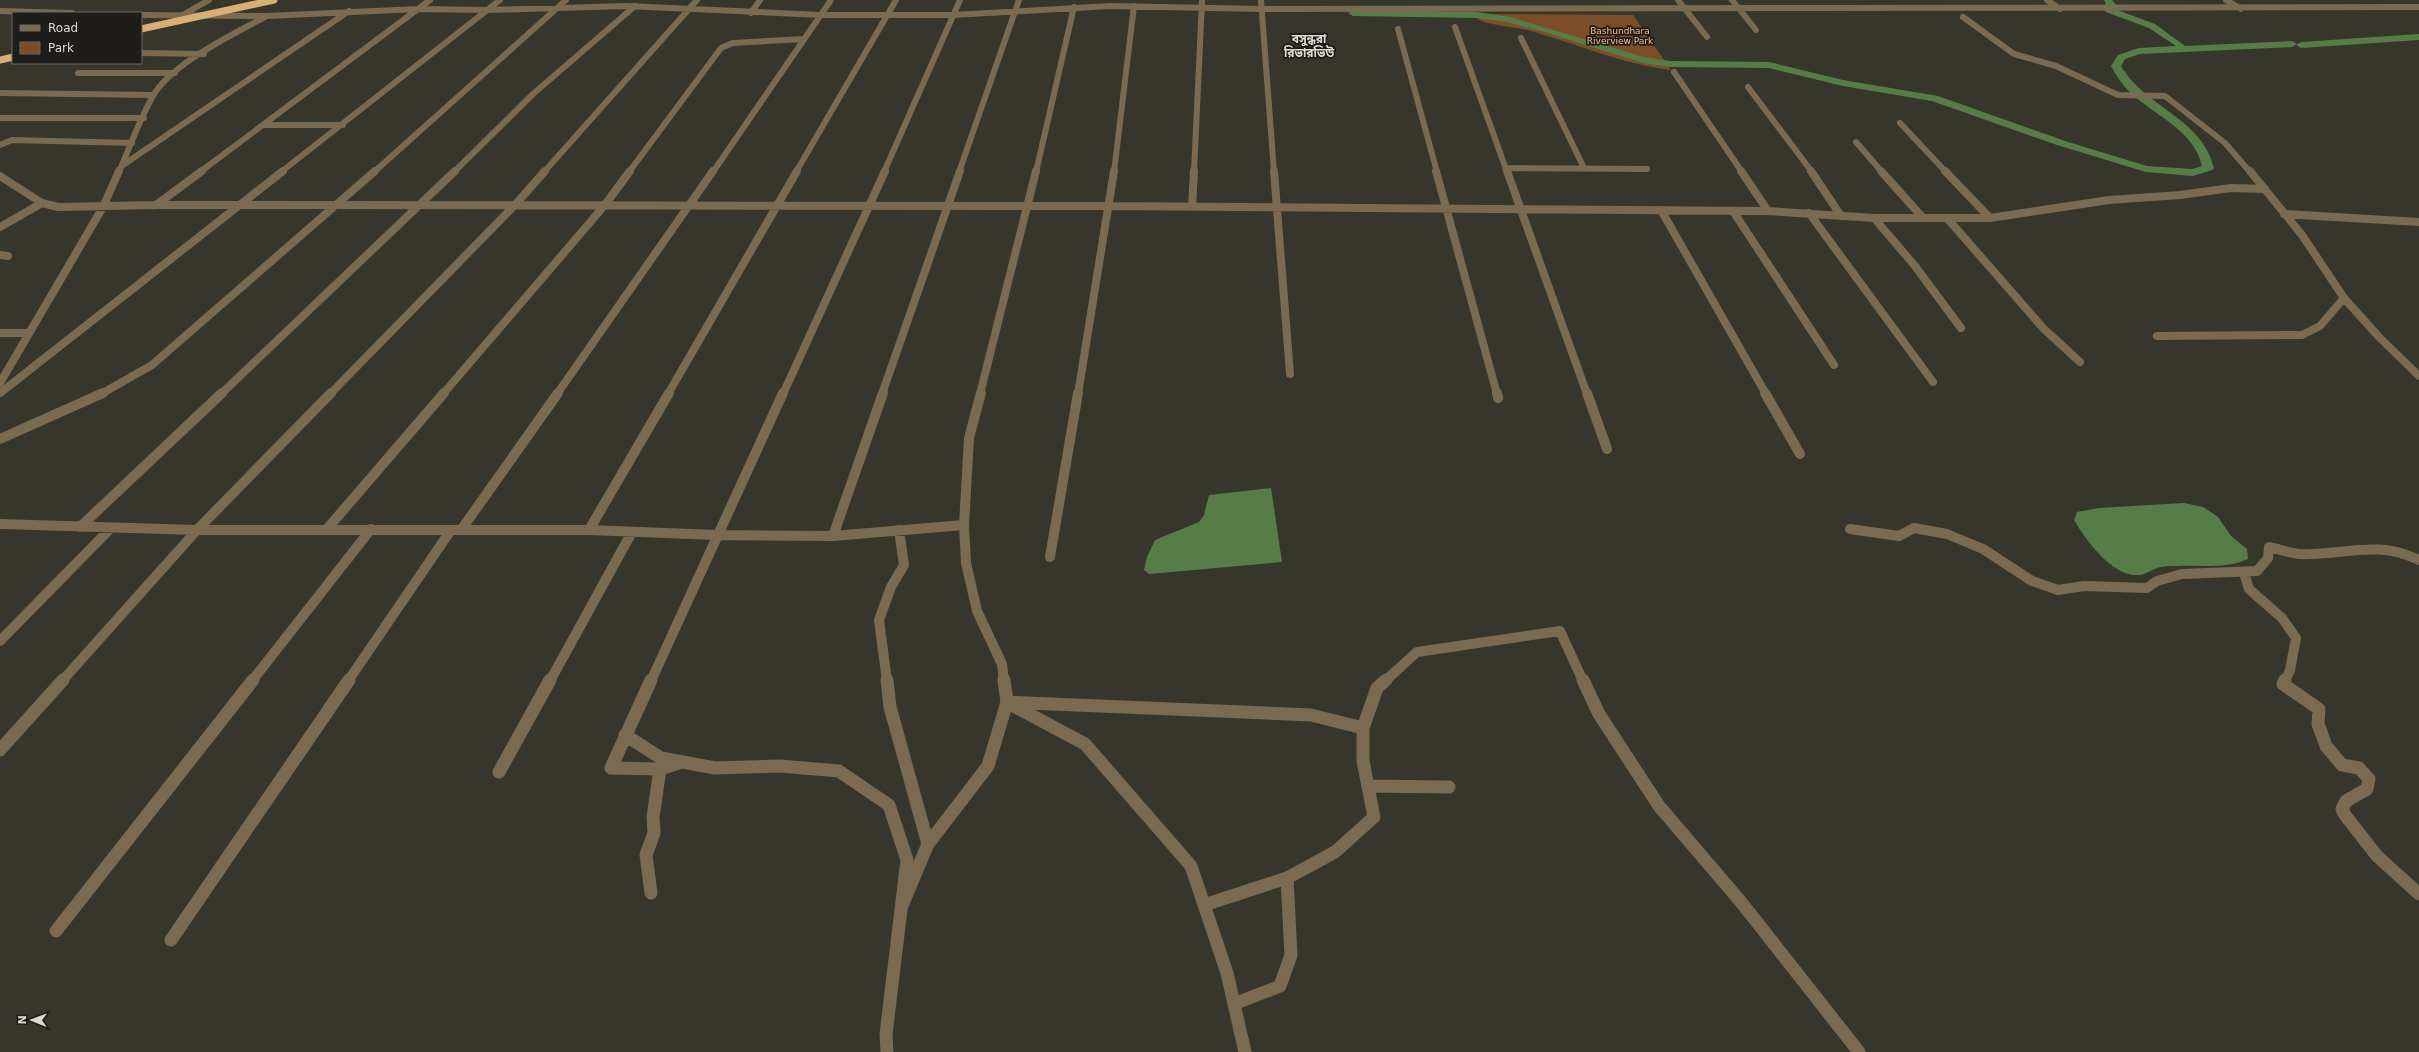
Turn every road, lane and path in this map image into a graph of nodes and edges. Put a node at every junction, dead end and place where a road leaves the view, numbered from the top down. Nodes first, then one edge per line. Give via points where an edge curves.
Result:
1 (209, 0) edge
2 (274, 0) edge
3 (430, 0) edge
4 (500, 0) edge
5 (566, 0) edge
6 (696, 0) edge
7 (760, 0) edge
8 (831, 0) edge
9 (896, 0) edge
10 (960, 0) edge
11 (1019, 0) edge
12 (1261, 0) edge
13 (1384, 0) edge
14 (1442, 0) edge
15 (1504, 0) edge
16 (1568, 0) edge
17 (1623, 0) edge
18 (1678, 0) edge
19 (1732, 0) edge
20 (1784, 0) edge
21 (1837, 0) edge
22 (1891, 0) edge
23 (1940, 0) edge
24 (1996, 0) edge
25 (2047, 0) edge
26 (2115, 0) edge
27 (2226, 0) edge
28 (2324, 0) edge
29 (2376, 0) edge
30 (634, 3) edge
31 (1110, 3) edge
32 (1202, 3) edge
33 (1134, 6) junction
34 (1074, 7) junction
35 (1386, 7) junction
36 (1444, 7) junction
37 (1507, 7) junction
38 (558, 8) junction
39 (690, 8) junction
40 (1573, 8) junction
41 (1628, 8) junction
42 (1684, 8) junction
43 (1739, 8) junction
44 (1792, 8) junction
45 (1846, 8) junction
46 (2339, 8) junction
47 (2391, 8) junction
48 (2419, 8) edge
49 (418, 9) junction
50 (1261, 9) junction
51 (1901, 9) junction
52 (1950, 9) junction
53 (2008, 9) junction
54 (2060, 9) junction
55 (2128, 9) junction
56 (2241, 9) junction
57 (488, 10) junction
58 (1016, 10) junction
59 (0, 11) edge
60 (349, 11) junction
61 (36, 12) edge
62 (751, 12) junction
63 (953, 14) junction
64 (142, 15) edge
65 (821, 15) junction
66 (182, 16) junction
67 (202, 16) junction
68 (267, 16) junction
69 (887, 16) junction
70 (1963, 17) dead end
71 (1455, 27) dead end
72 (142, 29) edge
73 (1398, 29) dead end
74 (1756, 30) dead end
75 (1707, 37) dead end
76 (1521, 38) dead end
77 (804, 39) junction
78 (142, 53) edge
79 (204, 54) junction
80 (12, 57) edge
81 (0, 60) edge
82 (1674, 72) dead end
83 (78, 73) dead end
84 (175, 73) junction
85 (1748, 87) dead end
86 (0, 93) edge
87 (153, 96) junction
88 (0, 118) edge
89 (144, 118) junction
90 (1900, 123) dead end
91 (263, 125) junction
92 (343, 125) junction
93 (1856, 142) dead end
94 (132, 143) junction
95 (0, 145) edge
96 (122, 165) junction
97 (1506, 168) junction
98 (1584, 168) junction
99 (1647, 169) dead end
100 (0, 176) edge
101 (2265, 188) junction
102 (42, 203) junction
103 (156, 205) junction
104 (420, 205) junction
105 (514, 206) junction
106 (604, 206) junction
107 (690, 206) junction
108 (777, 206) junction
109 (869, 206) junction
110 (949, 206) junction
111 (1028, 206) junction
112 (1110, 206) junction
113 (103, 207) junction
114 (239, 207) junction
115 (334, 207) junction
116 (1192, 207) junction
117 (1275, 208) junction
118 (1447, 209) junction
119 (1520, 209) junction
120 (1661, 210) junction
121 (1733, 211) junction
122 (1768, 211) junction
123 (1808, 213) junction
124 (2284, 214) junction
125 (1841, 216) junction
126 (1874, 218) junction
127 (1923, 218) junction
128 (1947, 218) junction
129 (1990, 218) junction
130 (2419, 222) edge
131 (0, 227) edge
132 (2344, 298) junction
133 (1961, 328) dead end
134 (0, 333) edge
135 (29, 333) junction
136 (2157, 336) dead end
137 (2080, 362) dead end
138 (1834, 365) dead end
139 (1290, 374) dead end
140 (2419, 376) edge
141 (1934, 382) dead end
142 (0, 383) edge
143 (0, 393) edge
144 (1498, 398) dead end
145 (0, 439) edge
146 (1607, 449) dead end
147 (1800, 454) dead end
148 (0, 524) edge
149 (964, 526) junction
150 (80, 527) junction
151 (111, 528) junction
152 (327, 529) junction
153 (371, 529) junction
154 (197, 530) junction
155 (456, 530) junction
156 (589, 530) junction
157 (899, 530) junction
158 (1850, 530) dead end
159 (632, 532) junction
160 (716, 535) junction
161 (834, 536) junction
162 (1050, 557) dead end
163 (2419, 560) edge
164 (2244, 573) junction
165 (0, 641) edge
166 (1007, 702) junction
167 (1363, 728) junction
168 (625, 735) junction
169 (0, 750) edge
170 (682, 762) junction
171 (660, 769) junction
172 (499, 772) dead end
173 (1368, 786) junction
174 (1449, 787) dead end
175 (928, 844) junction
176 (1287, 878) junction
177 (651, 893) dead end
178 (2419, 894) edge
179 (1204, 905) junction
180 (901, 908) junction
181 (56, 931) dead end
182 (171, 940) dead end
183 (1234, 1004) junction
184 (887, 1052) edge
185 (1245, 1052) edge
186 (1859, 1052) edge

1 - 66 street
2 - 67 highway
3 - 49 street
4 - 57 street
5 - 38 street
6 - 39 street
7 - 62 street
8 - 65 street
9 - 69 street
10 - 63 street
11 - 58 street
12 - 50 street
13 - 35 street
14 - 36 street
15 - 37 street
16 - 40 street
17 - 41 street
18 - 42 street
19 - 43 street
20 - 44 street
21 - 45 street
22 - 51 street
23 - 52 street
24 - 53 street
25 - 54 street
26 - 55 street
27 - 56 street
28 - 46 street
29 - 47 street
30 - 38 street via 626,6
30 - 39 street
30 - 104 street via 533,94
31 - 33 street
31 - 34 street
32 - 33 street
32 - 50 street
32 - 116 street
33 - 112 street
34 - 58 street
34 - 111 street
35 - 36 street
35 - 50 street
36 - 37 street
37 - 40 street
38 - 57 street
38 - 115 street
39 - 62 street
39 - 105 street
40 - 41 street
41 - 42 street
42 - 43 street
42 - 75 street
43 - 44 street
43 - 74 street
44 - 45 street
45 - 51 street
46 - 47 street
46 - 56 street
47 - 48 street
49 - 57 street
49 - 60 street
49 - 91 street
50 - 117 street
51 - 52 street
52 - 53 street
53 - 54 street
54 - 55 street
55 - 56 street
57 - 92 street
58 - 63 street
58 - 110 street
59 - 61 street
60 - 68 street
60 - 96 street
62 - 65 street
63 - 69 street
63 - 109 street
64 - 66 street
65 - 69 street
65 - 77 street
66 - 67 street
67 - 68 street
67 - 72 highway
68 - 79 street
69 - 108 street
70 - 101 street via 2014,54 2056,66 2118,95 2165,96 2225,143
71 - 97 street
73 - 118 street
76 - 98 street
77 - 106 street via 733,43 721,48
77 - 107 street
78 - 79 street
79 - 84 street
80 - 81 highway
82 - 122 street
83 - 84 street
84 - 87 street
85 - 125 street via 1802,157
86 - 87 street
87 - 89 street
88 - 89 street
89 - 94 street
90 - 129 street
91 - 92 street
91 - 103 street
92 - 114 street
93 - 127 street
94 - 95 street via 12,140
94 - 96 street
96 - 113 street
97 - 98 street
97 - 119 street
98 - 99 street
100 - 102 street
101 - 124 street
101 - 129 street via 2231,188 2109,200
102 - 113 street via 58,207
102 - 131 street
103 - 113 street
103 - 114 street
104 - 105 street
104 - 115 street
104 - 150 street
105 - 106 street
105 - 154 street
106 - 107 street
106 - 152 street
107 - 108 street
107 - 155 street
108 - 109 street
108 - 156 street
109 - 110 street
109 - 160 street
110 - 111 street
110 - 161 street
111 - 112 street
111 - 149 street via 970,438
112 - 116 street
112 - 162 street
113 - 135 street
114 - 115 street
114 - 143 street
115 - 145 street via 152,365 118,386
116 - 117 street
117 - 118 street
117 - 139 street
118 - 119 street
118 - 144 street
119 - 120 street
119 - 146 street
120 - 121 street
120 - 147 street
121 - 122 street
121 - 138 street
122 - 123 street
123 - 125 street
123 - 141 street
124 - 130 street
124 - 132 street via 2302,235
125 - 126 street
126 - 127 street
126 - 133 street via 1915,266
127 - 128 street
128 - 129 street
128 - 137 street via 2043,328
132 - 136 street via 2320,326 2302,335
132 - 140 street
134 - 135 street
135 - 142 street
148 - 150 street
149 - 157 street
149 - 166 street via 966,563 977,611 1002,664
150 - 151 street
151 - 154 street
151 - 165 street
152 - 153 street
152 - 154 street
153 - 155 street
153 - 181 street
154 - 169 street
155 - 156 street
155 - 182 street
156 - 159 street
157 - 161 street
157 - 175 street via 904,565 891,587 879,620 890,708
158 - 164 street via 1884,530 1899,536 1914,528 1947,534 1983,549 2032,581 2058,590 2084,586 2147,588 2155,581 2180,575
159 - 160 street
159 - 172 street
160 - 161 street
160 - 168 street
163 - 164 street via 2408,553 2388,548 2303,554 2269,547 2268,558 2256,570
164 - 178 street via 2249,589 2282,618 2296,638 2290,670 2283,684 2319,709 2318,724 2326,746 2342,765 2359,768 2369,779 2368,790 2346,801 2342,809 2345,815 2377,856
166 - 167 street via 1311,714
166 - 175 street via 988,766
166 - 179 street via 1085,744 1191,866
167 - 173 street via 1362,753
167 - 186 street via 1377,688 1417,652 1560,631 1599,714 1659,806 1741,902
168 - 170 street via 661,758
168 - 171 street via 610,768
170 - 171 street
170 - 180 street via 716,768 780,766 839,771 845,775 889,805 907,860
171 - 177 street via 653,817 654,833 646,855
173 - 174 street
173 - 176 street via 1374,817 1335,852
175 - 180 street
176 - 179 street
176 - 183 street via 1290,955 1280,986
179 - 183 street via 1227,973
180 - 184 street via 886,1034
183 - 185 street

